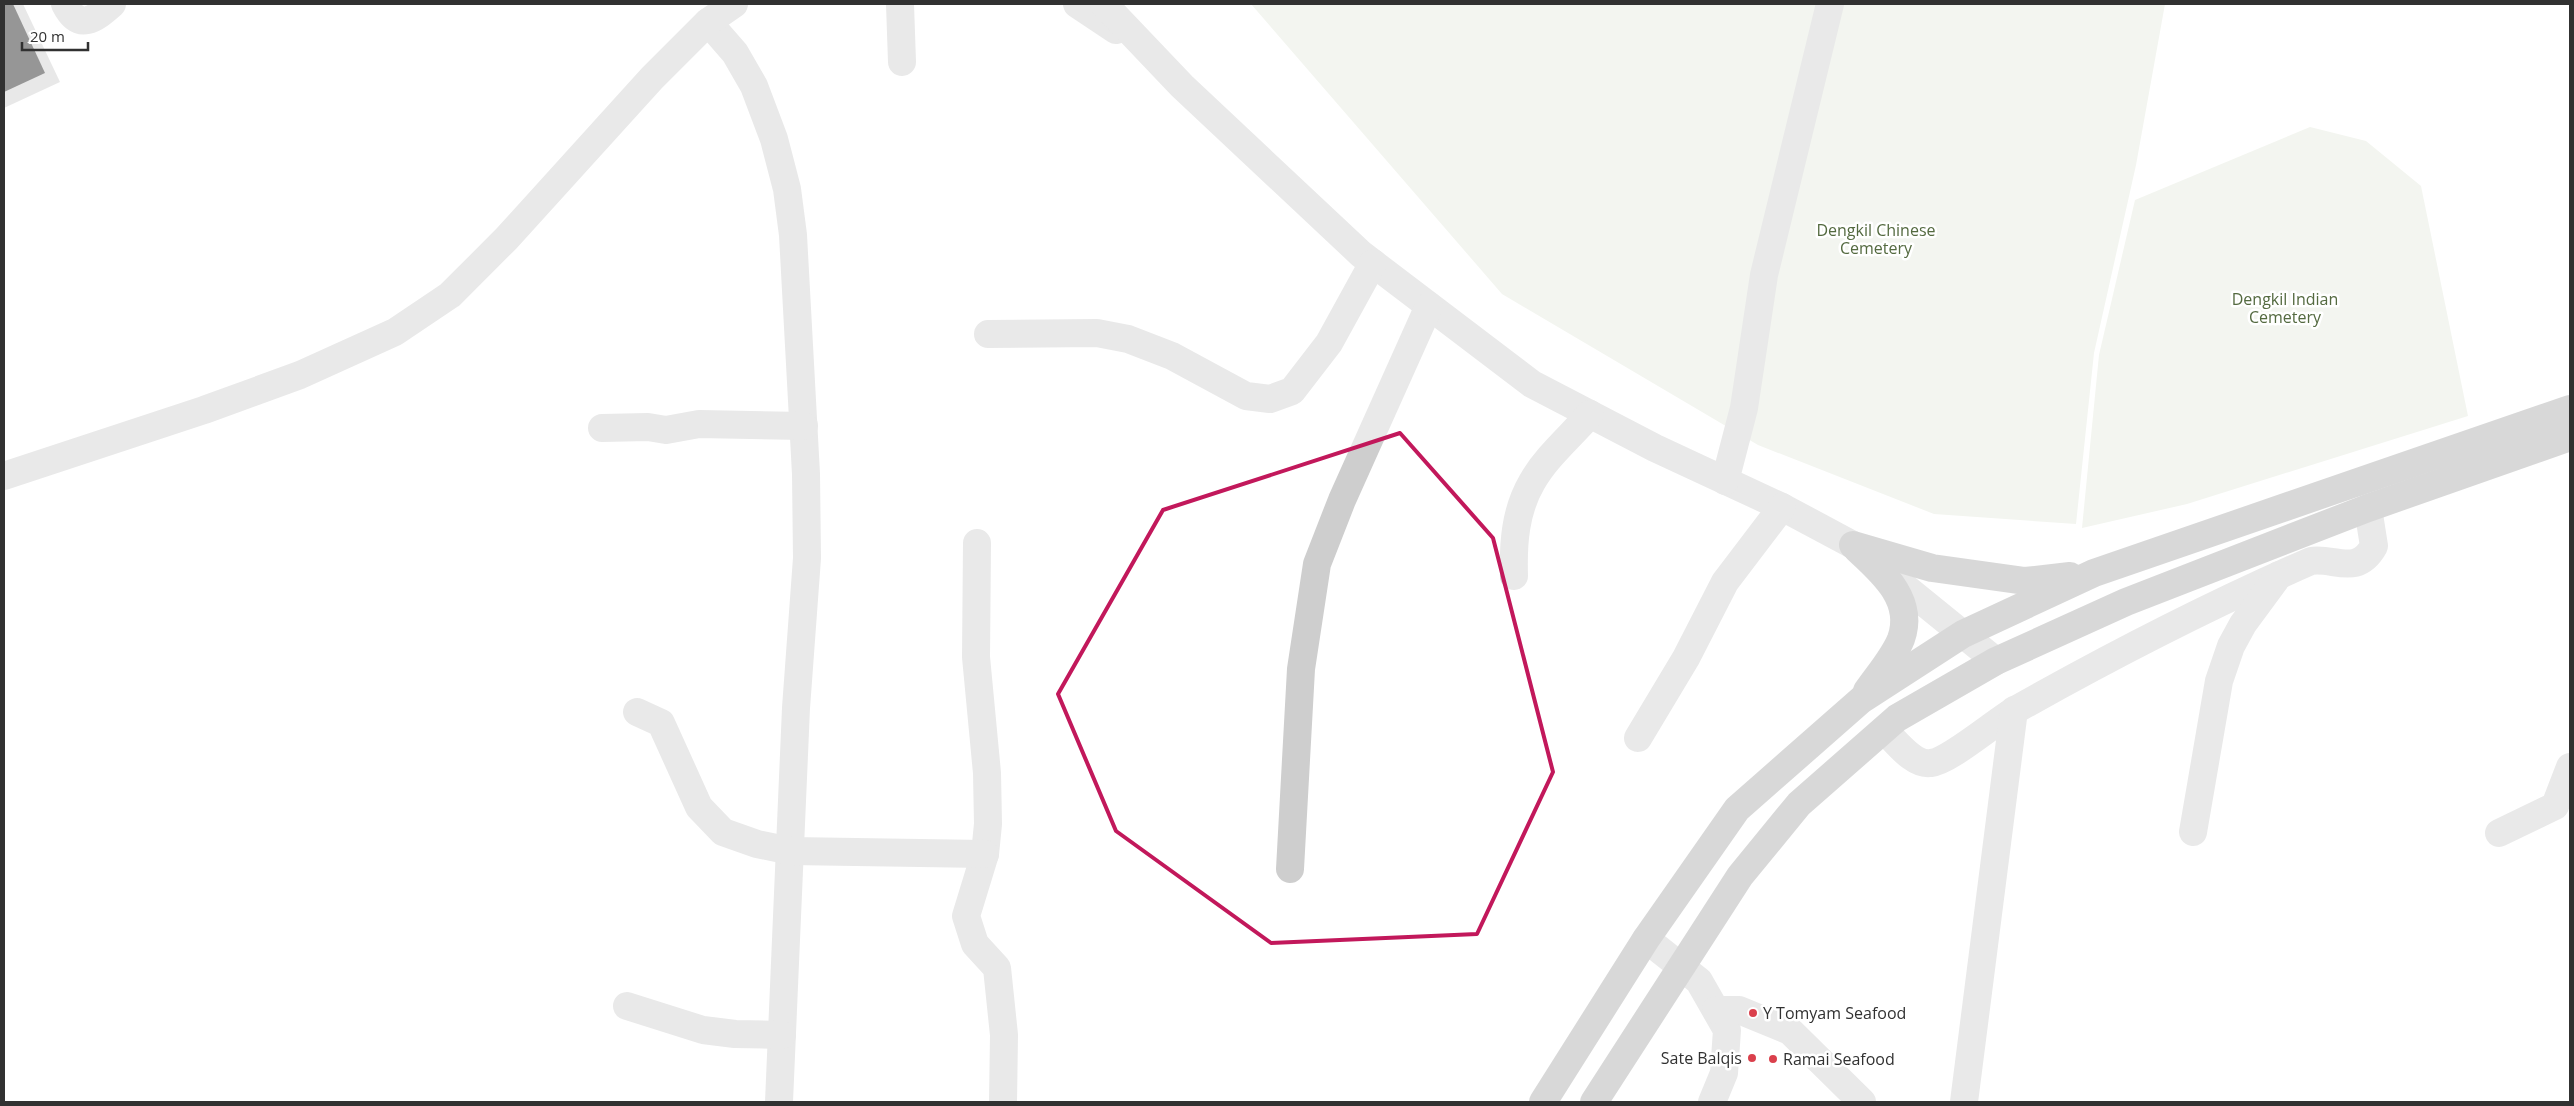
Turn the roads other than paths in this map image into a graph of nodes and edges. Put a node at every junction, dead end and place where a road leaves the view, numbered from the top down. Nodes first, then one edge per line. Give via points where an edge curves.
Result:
1 (65, 4) edge
2 (112, 4) edge
3 (734, 4) edge
4 (900, 4) edge
5 (1077, 4) edge
6 (1104, 4) edge
7 (1830, 4) edge
8 (708, 22) junction
9 (902, 62) dead end
10 (1159, 63) junction
11 (1372, 263) junction
12 (1429, 306) junction
13 (988, 334) dead end
14 (2570, 409) edge
15 (1590, 414) junction
16 (804, 426) junction
17 (602, 428) dead end
18 (2570, 437) edge
19 (4, 476) edge
20 (1725, 481) junction
21 (1782, 507) junction
22 (2368, 508) junction
23 (2330, 524) junction
24 (977, 542) dead end
25 (1854, 546) junction
26 (2319, 559) junction
27 (2094, 573) junction
28 (2280, 574) junction
29 (1514, 576) dead end
30 (1963, 634) junction
31 (1996, 661) junction
32 (1861, 700) junction
33 (2014, 710) junction
34 (637, 712) dead end
35 (1884, 730) junction
36 (1638, 738) dead end
37 (2570, 768) edge
38 (2193, 832) dead end
39 (2499, 833) dead end
40 (791, 851) junction
41 (985, 854) junction
42 (1290, 869) dead end
43 (1646, 939) junction
44 (1681, 966) junction
45 (628, 1006) dead end
46 (1716, 1010) junction
47 (782, 1035) junction
48 (779, 1102) edge
49 (1003, 1102) edge
50 (1543, 1102) edge
51 (1594, 1102) edge
52 (1712, 1102) edge
53 (1862, 1102) edge
54 (1964, 1102) edge

1 - 2 street via 69,12 83,20 94,19
3 - 8 street
4 - 9 street
5 - 10 street
6 - 10 street
7 - 20 street via 1764,275 1744,408
8 - 16 street via 735,53 754,86 774,139 787,189 793,235
8 - 19 street via 450,295 395,332 222,404
10 - 11 street
11 - 12 street
11 - 13 street via 1329,343 1292,391 1270,399 1246,396 1172,356 1128,339 1097,333
12 - 15 street via 1532,384
12 - 42 street via 1342,500 1317,564 1301,669
14 - 27 main road
15 - 20 street
15 - 29 street via 1532,482 1517,523
16 - 17 street via 699,424 666,430 648,426
16 - 40 street via 807,558 796,708
18 - 22 main road
20 - 21 street
21 - 25 street
21 - 36 street via 1725,582 1686,658
22 - 23 main road
22 - 26 street via 2374,546 2371,552 2350,564 2333,564
23 - 26 street via 2318,552
23 - 31 main road via 2126,602
24 - 41 street via 976,657 987,773
25 - 27 main road via 1932,568 2024,581
25 - 30 street
25 - 32 main road via 1888,578 1902,606 1905,623 1900,640
26 - 28 street
27 - 30 main road
28 - 33 street via 2164,628
28 - 38 street via 2243,624 2231,646 2219,681
30 - 31 street
30 - 32 main road
31 - 35 main road via 1897,718
32 - 43 main road via 1738,809
33 - 35 street via 1948,756 1931,763 1918,762
33 - 54 street
34 - 40 street via 661,723 699,807 723,832
35 - 44 main road via 1799,804 1740,876
37 - 39 street via 2555,806
40 - 41 street
40 - 47 street
41 - 49 street via 966,916 976,944 997,968 1004,1035
43 - 44 street
43 - 50 main road
44 - 46 street via 1699,981
44 - 51 main road
45 - 47 street via 704,1030
46 - 52 street via 1727,1030 1724,1073
46 - 53 street via 1739,1010 1790,1031
47 - 48 street

